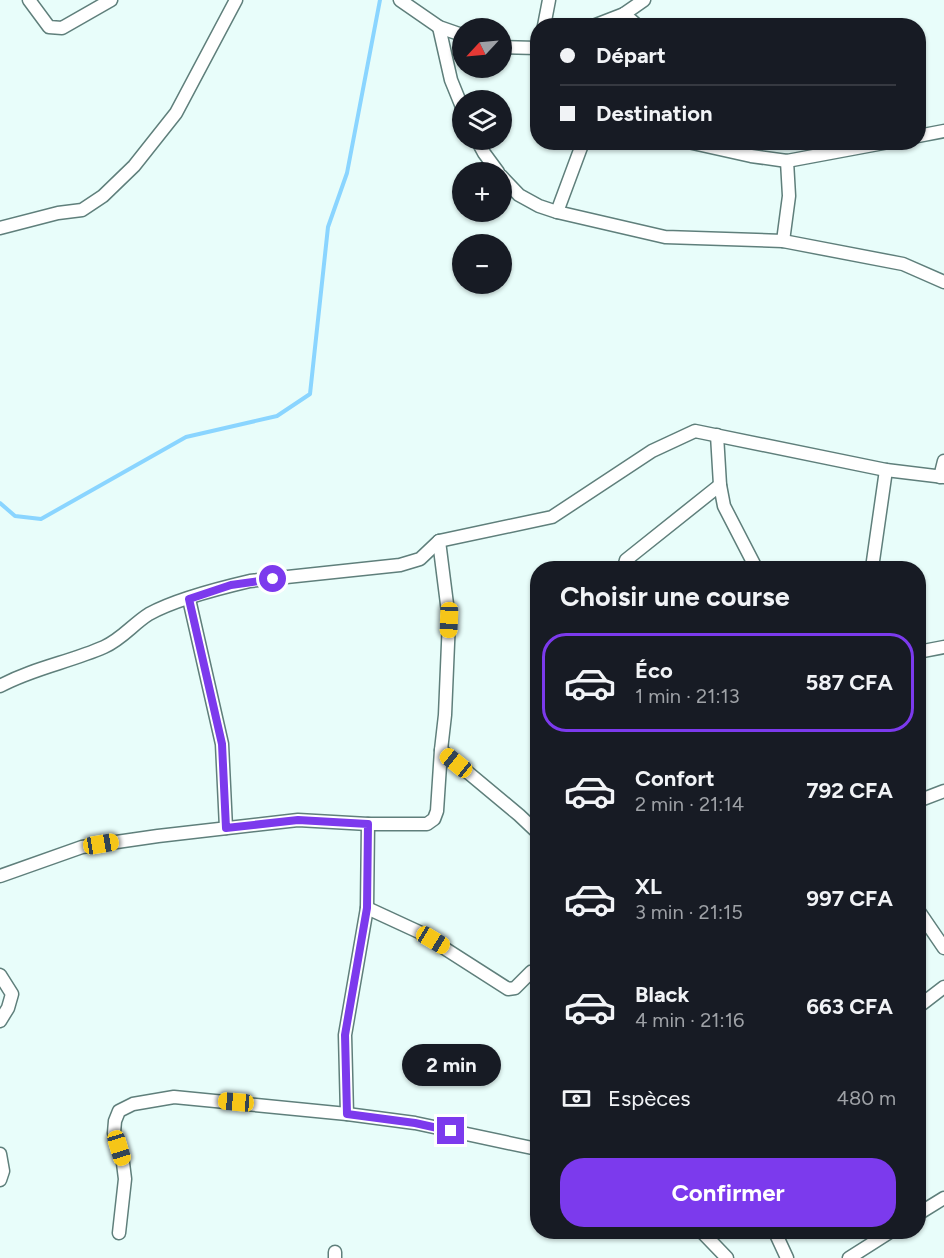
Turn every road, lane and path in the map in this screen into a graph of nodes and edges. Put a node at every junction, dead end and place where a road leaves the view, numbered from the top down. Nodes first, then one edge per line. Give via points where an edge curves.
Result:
1 (29, 0) edge
2 (111, 0) edge
3 (236, 0) edge
4 (549, 0) edge
5 (644, 0) edge
6 (401, 1) edge
7 (624, 14) junction
8 (546, 18) edge
9 (614, 18) edge
10 (629, 18) edge
11 (439, 27) junction
12 (452, 32) edge
13 (512, 47) edge
14 (530, 48) edge
15 (455, 90) edge
16 (944, 131) edge
17 (926, 134) edge
18 (580, 150) edge
19 (724, 150) edge
20 (846, 150) edge
21 (787, 161) junction
22 (512, 187) edge
23 (557, 212) junction
24 (0, 228) edge
25 (783, 241) junction
26 (944, 282) edge
27 (717, 435) junction
28 (944, 461) edge
29 (886, 470) junction
30 (942, 477) edge
31 (720, 485) junction
32 (439, 541) junction
33 (626, 561) edge
34 (752, 561) edge
35 (873, 561) edge
36 (189, 599) junction
37 (944, 647) edge
38 (926, 650) edge
39 (0, 686) edge
40 (441, 750) junction
41 (944, 791) edge
42 (926, 798) edge
43 (368, 824) junction
44 (530, 825) edge
45 (226, 828) junction
46 (0, 876) edge
47 (367, 908) junction
48 (926, 922) edge
49 (944, 948) edge
50 (0, 975) edge
51 (530, 976) edge
52 (944, 987) edge
53 (926, 1001) edge
54 (0, 1021) edge
55 (347, 1114) junction
56 (530, 1148) edge
57 (0, 1154) edge
58 (0, 1180) edge
59 (944, 1198) edge
60 (926, 1209) edge
61 (119, 1233) dead end
62 (708, 1239) edge
63 (778, 1239) edge
64 (879, 1239) edge
65 (726, 1258) edge
66 (787, 1258) edge
67 (849, 1258) edge

1 - 2 street via 49,27 62,28
3 - 24 street via 176,113 126,174 82,210
4 - 8 street
5 - 7 street
6 - 11 street
7 - 9 street
7 - 10 street
11 - 12 street
11 - 15 street
13 - 14 street
16 - 17 street
18 - 23 street
19 - 21 street
20 - 21 street
21 - 25 street via 789,196
22 - 23 street via 539,206
23 - 25 street via 665,237
25 - 26 street via 903,264
27 - 29 street
27 - 31 street
27 - 32 street via 695,431 652,451 552,517
28 - 30 street
29 - 30 street
29 - 35 street
31 - 33 street
31 - 34 street via 724,506
32 - 36 street via 420,559 399,565 250,581
32 - 40 street via 449,620
36 - 39 street via 148,615 105,646
36 - 45 street via 222,744
37 - 38 street
40 - 43 street via 434,819 427,824
40 - 44 street
41 - 42 street
43 - 45 street via 298,820
43 - 47 street
45 - 46 street via 82,848
47 - 51 street via 419,932 508,989
47 - 55 street via 345,1035
48 - 49 street
50 - 54 street via 12,994
52 - 53 street
55 - 56 street via 415,1123
55 - 61 street via 174,1097 133,1104 119,1111 114,1133 125,1179
57 - 58 street
59 - 60 street
62 - 65 street
63 - 66 street
64 - 67 street

